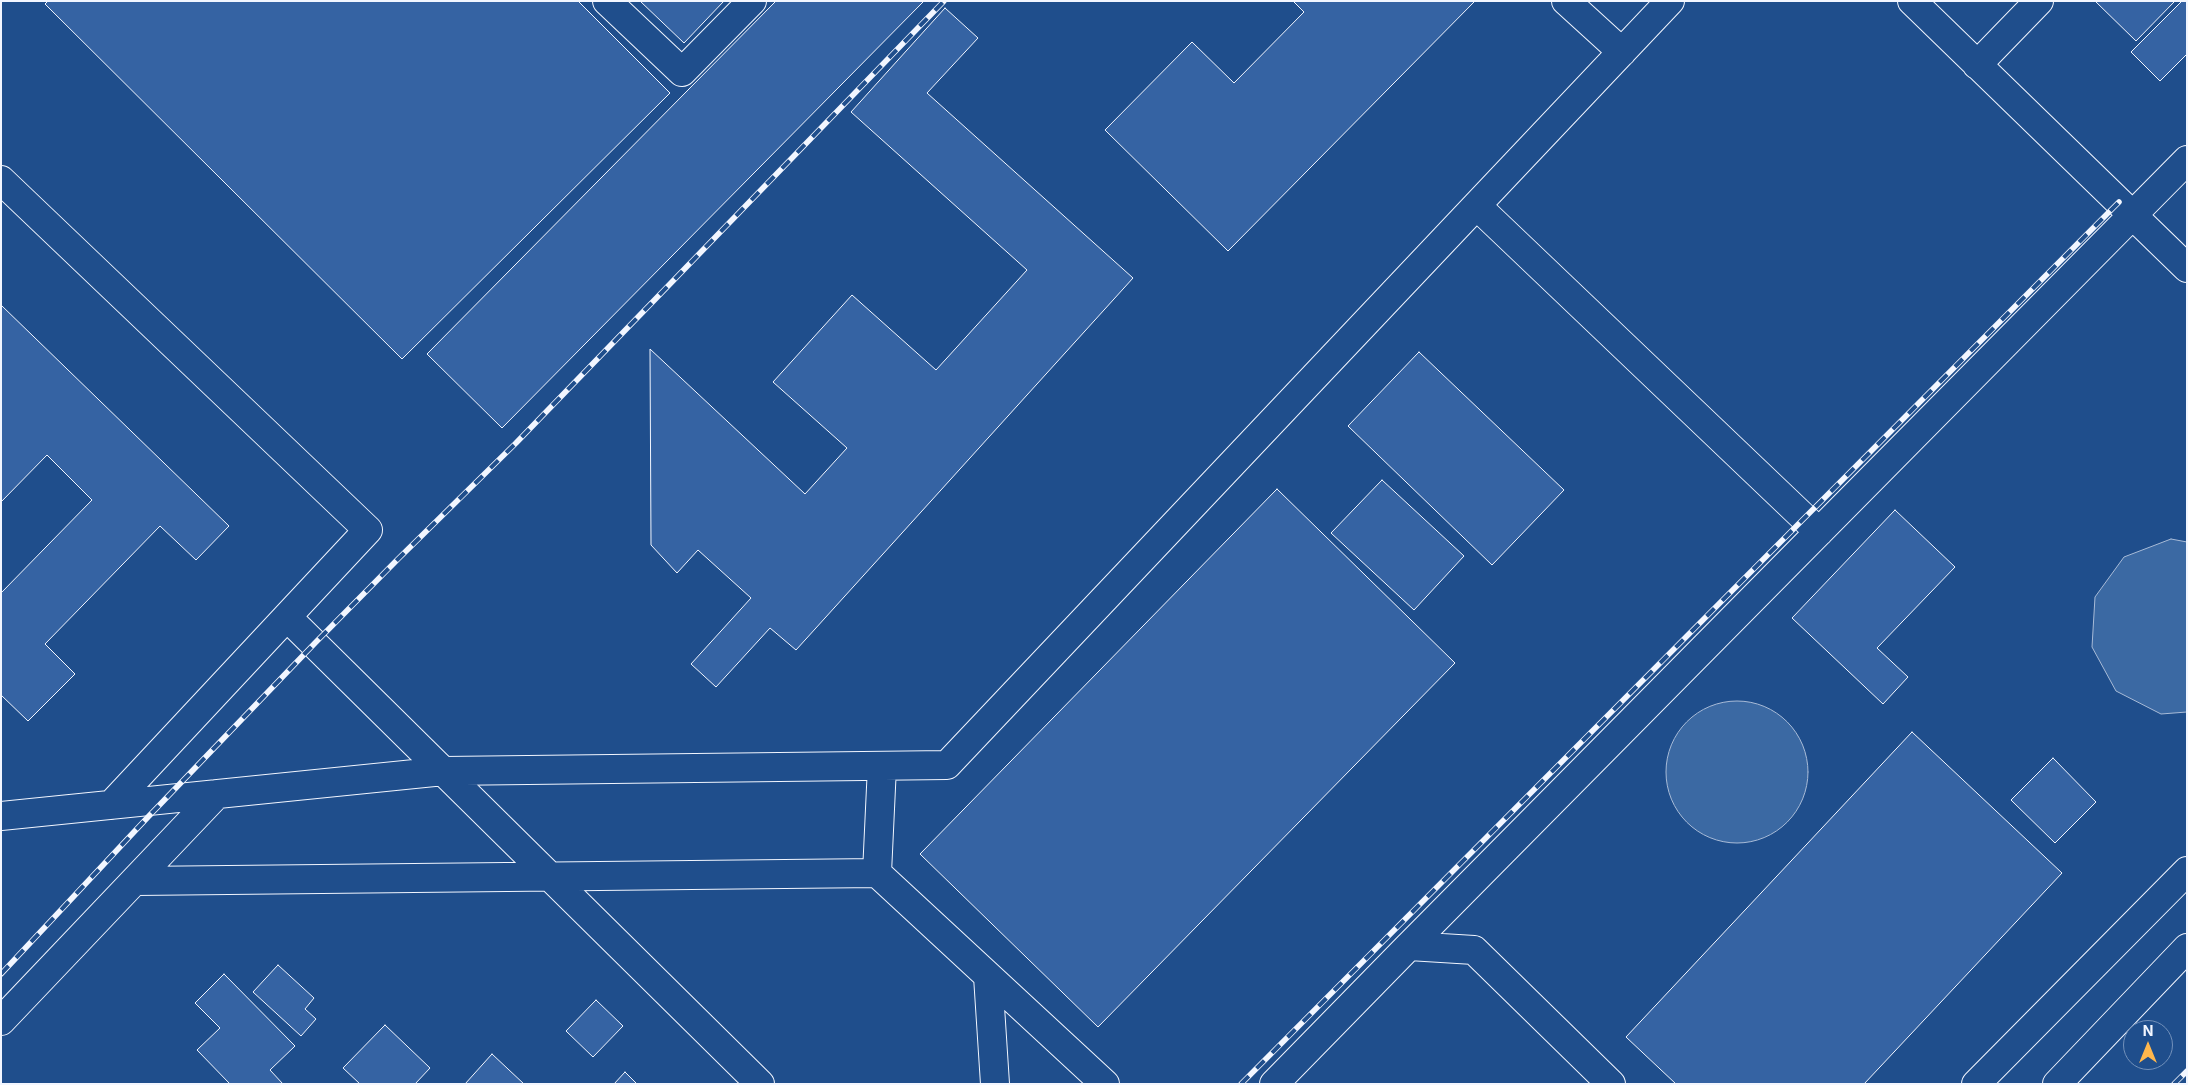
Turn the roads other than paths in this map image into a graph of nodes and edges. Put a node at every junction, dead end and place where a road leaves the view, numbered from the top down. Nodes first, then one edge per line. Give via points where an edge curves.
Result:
1 (607, 1) edge
2 (752, 1) edge
3 (1566, 1) edge
4 (1670, 1) edge
5 (1912, 1) edge
6 (2040, 1) edge
7 (1622, 52) junction
8 (1978, 65) junction
9 (2187, 160) edge
10 (1, 180) edge
11 (1477, 206) junction
12 (2132, 215) junction
13 (2187, 268) edge
14 (1819, 532) junction
15 (287, 616) junction
16 (882, 766) junction
17 (444, 771) junction
18 (217, 794) junction
19 (111, 806) junction
20 (1, 816) edge
21 (2187, 871) edge
22 (877, 873) junction
23 (551, 876) junction
24 (136, 881) junction
25 (1409, 946) junction
26 (2187, 948) edge
27 (988, 976) junction
28 (1, 1022) edge
29 (760, 1084) edge
30 (995, 1084) edge
31 (1105, 1084) edge
32 (1274, 1084) edge
33 (1611, 1084) edge
34 (1976, 1084) edge
35 (2057, 1084) edge

1 - 2 lane via 682,72
3 - 7 lane
4 - 7 lane
5 - 8 lane
6 - 8 lane
7 - 11 lane
8 - 12 lane
9 - 12 lane
10 - 15 lane via 368,530
11 - 14 lane
11 - 16 lane via 947,765
12 - 13 lane
12 - 14 lane
14 - 25 lane
15 - 17 lane
15 - 19 lane
16 - 17 lane
16 - 22 lane
17 - 18 lane
17 - 23 lane
18 - 19 lane
18 - 24 lane
19 - 20 lane
21 - 34 lane
22 - 23 lane
22 - 27 lane
23 - 24 lane
23 - 29 lane
24 - 28 lane
25 - 32 lane
25 - 33 lane via 1474,950
26 - 35 lane
27 - 30 lane
27 - 31 lane

